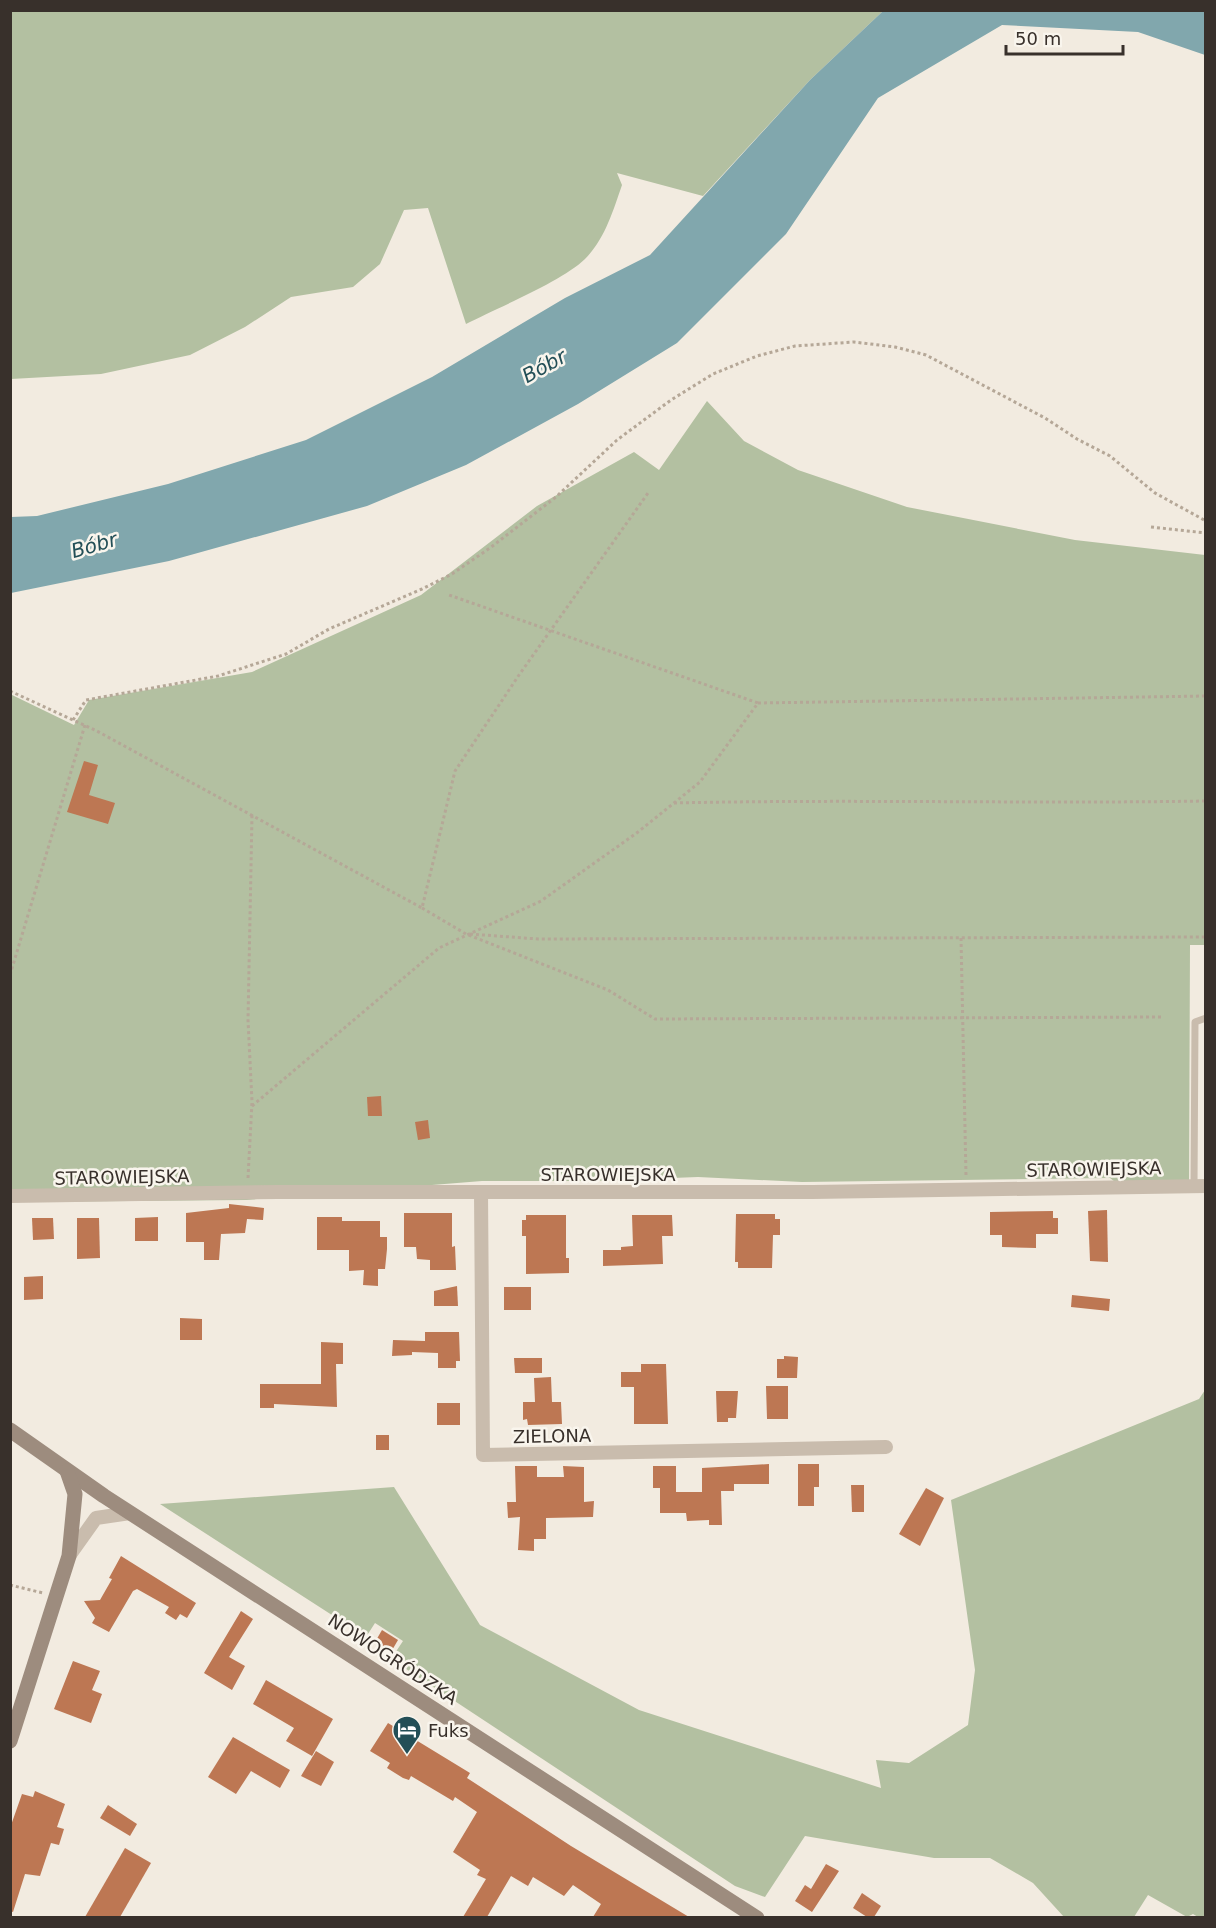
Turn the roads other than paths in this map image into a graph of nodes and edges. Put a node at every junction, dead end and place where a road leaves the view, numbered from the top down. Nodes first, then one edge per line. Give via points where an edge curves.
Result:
1 (1206, 1018) edge
2 (1200, 1186) edge
3 (481, 1192) junction
4 (10, 1196) edge
5 (10, 1430) edge
6 (886, 1446) dead end
7 (67, 1471) junction
8 (130, 1513) junction
9 (69, 1556) junction
10 (13, 1724) edge
11 (10, 1741) edge
12 (757, 1917) edge

1 - 2 lane via 1195,1022 1193,1083
2 - 3 street, STAROWIEJSKA
3 - 4 street, STAROWIEJSKA
3 - 6 street, ZIELONA via 483,1455
5 - 7 main road, NOWOGRÓDZKA
7 - 8 main road, NOWOGRÓDZKA
7 - 9 main road via 75,1494
8 - 9 street via 96,1518
8 - 12 main road, NOWOGRÓDZKA
9 - 10 main road
10 - 11 main road

